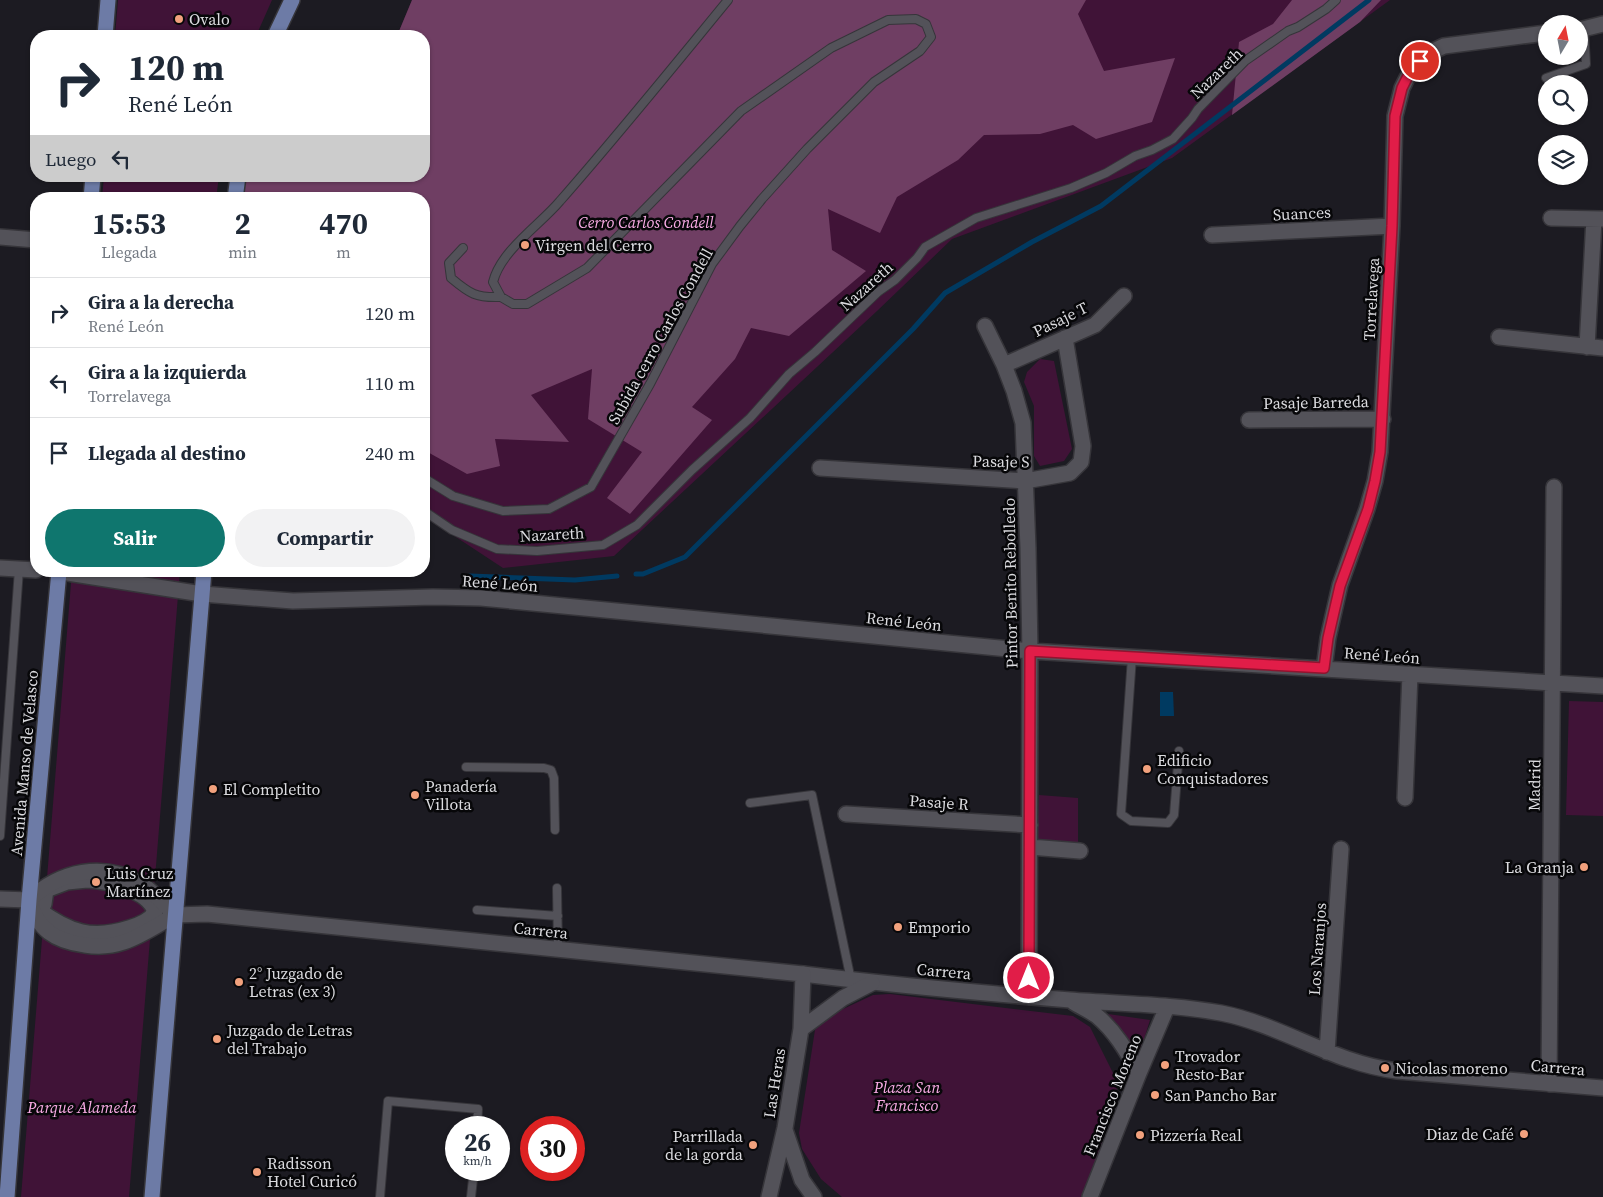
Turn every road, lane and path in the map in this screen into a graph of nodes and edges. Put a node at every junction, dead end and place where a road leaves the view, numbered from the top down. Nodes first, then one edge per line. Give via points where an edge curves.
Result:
1 (108, 0) edge
2 (292, 0) edge
3 (728, 0) edge
4 (1336, 0) edge
5 (1603, 24) edge
6 (1588, 27) edge
7 (106, 30) edge
8 (278, 30) edge
9 (1538, 34) edge
10 (1583, 65) edge
11 (1555, 75) edge
12 (1551, 218) dead end
13 (1598, 219) edge
14 (1392, 226) junction
15 (1212, 235) dead end
16 (0, 237) edge
17 (30, 240) edge
18 (463, 248) dead end
19 (1124, 296) dead end
20 (502, 297) junction
21 (985, 326) dead end
22 (1499, 337) dead end
23 (1065, 338) junction
24 (1587, 347) junction
25 (1603, 348) edge
26 (1004, 364) junction
27 (1383, 419) junction
28 (1249, 420) dead end
29 (820, 468) dead end
30 (1025, 481) junction
31 (430, 482) edge
32 (1554, 487) dead end
33 (430, 515) edge
34 (0, 568) edge
35 (19, 569) junction
36 (30, 570) edge
37 (57, 577) edge
38 (96, 577) edge
39 (203, 577) edge
40 (202, 594) junction
41 (1030, 651) junction
42 (1132, 657) junction
43 (1324, 668) junction
44 (1410, 674) junction
45 (1552, 682) junction
46 (1603, 686) edge
47 (1179, 751) dead end
48 (466, 767) dead end
49 (1405, 798) dead end
50 (750, 802) dead end
51 (846, 814) dead end
52 (1030, 825) junction
53 (555, 830) dead end
54 (0, 836) edge
55 (1030, 847) junction
56 (1341, 849) dead end
57 (1080, 851) dead end
58 (557, 888) dead end
59 (0, 899) edge
60 (29, 900) junction
61 (44, 904) joint
62 (476, 910) dead end
63 (175, 915) junction
64 (558, 916) junction
65 (558, 949) junction
66 (803, 974) junction
67 (852, 980) junction
68 (872, 983) junction
69 (1029, 997) junction
70 (1071, 1000) junction
71 (1167, 1007) junction
72 (801, 1029) junction
73 (1327, 1052) junction
74 (1139, 1073) junction
75 (1549, 1084) junction
76 (1603, 1088) edge
77 (478, 1116) edge
78 (785, 1128) junction
79 (473, 1181) edge
80 (7, 1197) edge
81 (152, 1197) edge
82 (380, 1197) edge
83 (471, 1197) edge
84 (769, 1197) edge
85 (814, 1197) edge
86 (1090, 1197) edge

1 - 7 main road
2 - 8 main road
3 - 20 lane via 609,145 509,253 496,271 493,282
4 - 33 lane, Nazareth via 1245,61 1198,108 1173,139 1071,188 976,218 925,247 895,280 789,374 750,418 637,525 603,545 537,551 497,549 452,530
5 - 6 street
9 - 14 street, Torrelavega via 1444,46 1427,54 1413,69 1402,88 1395,116
10 - 11 lane
12 - 13 street
13 - 24 street
14 - 15 street, Suances
14 - 27 street, Torrelavega
16 - 17 street
18 - 20 lane via 450,264 451,278 466,291 484,298
19 - 23 street, Pasaje T via 1095,325
20 - 31 lane, Subida cerro Carlos Condell via 514,304 527,304 587,268 742,111 831,48 888,20 916,19 926,24 931,37 920,51 874,82 807,149 762,199 712,264 650,384 591,487 549,508 503,511 453,496
21 - 26 street, Pintor Benito Rebolledo
22 - 24 street
23 - 26 street, Pasaje T
23 - 30 street, Pasaje S via 1083,446 1081,462 1070,473
24 - 25 street
26 - 30 street, Pintor Benito Rebolledo via 1023,423
27 - 28 street, Pasaje Barreda
27 - 43 street, Torrelavega via 1375,481 1340,586
29 - 30 street, Pasaje S
30 - 41 street, Pintor Benito Rebolledo
32 - 45 street, Madrid
34 - 35 street
35 - 36 street
35 - 54 lane
37 - 60 main road, Avenida Manso de Velasco
38 - 40 street, René León
39 - 40 main road
40 - 41 street, René León via 293,601 481,598
40 - 63 main road
41 - 42 street, René León
41 - 52 street, Pintor Benito Rebolledo
42 - 43 street, René León
42 - 47 lane via 1121,814 1131,821 1168,824 1174,815
43 - 44 street, René León
44 - 45 street, René León
44 - 49 street
45 - 46 street, René León
45 - 75 street, Madrid
48 - 53 lane via 551,770
50 - 67 lane via 812,794
51 - 52 street, Pasaje R
52 - 55 street, Pintor Benito Rebolledo
55 - 57 street
55 - 69 street, Pintor Benito Rebolledo
56 - 73 street, Los Naranjos
58 - 64 lane
59 - 60 street
60 - 63 street via 65,877 106,872 142,884
60 - 63 street via 36,919 51,935 96,947 122,943
60 - 80 main road, Avenida Manso de Velasco
61 - 61 street via 46,890 67,882 100,880 141,896 155,912 152,918 138,925 95,934 60,925 39,910
62 - 64 lane
63 - 65 street, Carrera via 207,914
63 - 81 main road
64 - 65 lane
65 - 66 street, Carrera
66 - 67 street, Carrera
66 - 72 street, Las Heras
67 - 68 street, Carrera
68 - 69 street, Carrera
68 - 72 street via 843,998
69 - 70 street, Carrera
70 - 71 street, Carrera
70 - 74 street, Carrera via 1110,1029
71 - 73 street, Carrera via 1243,1018
71 - 74 street, Francisco Moreno
72 - 78 street, Las Heras
73 - 75 street, Carrera via 1385,1070
74 - 86 street, Francisco Moreno
75 - 76 street, Carrera
77 - 82 lane via 478,1109 388,1101
78 - 84 street, Las Heras
78 - 85 street via 802,1180
79 - 83 lane

